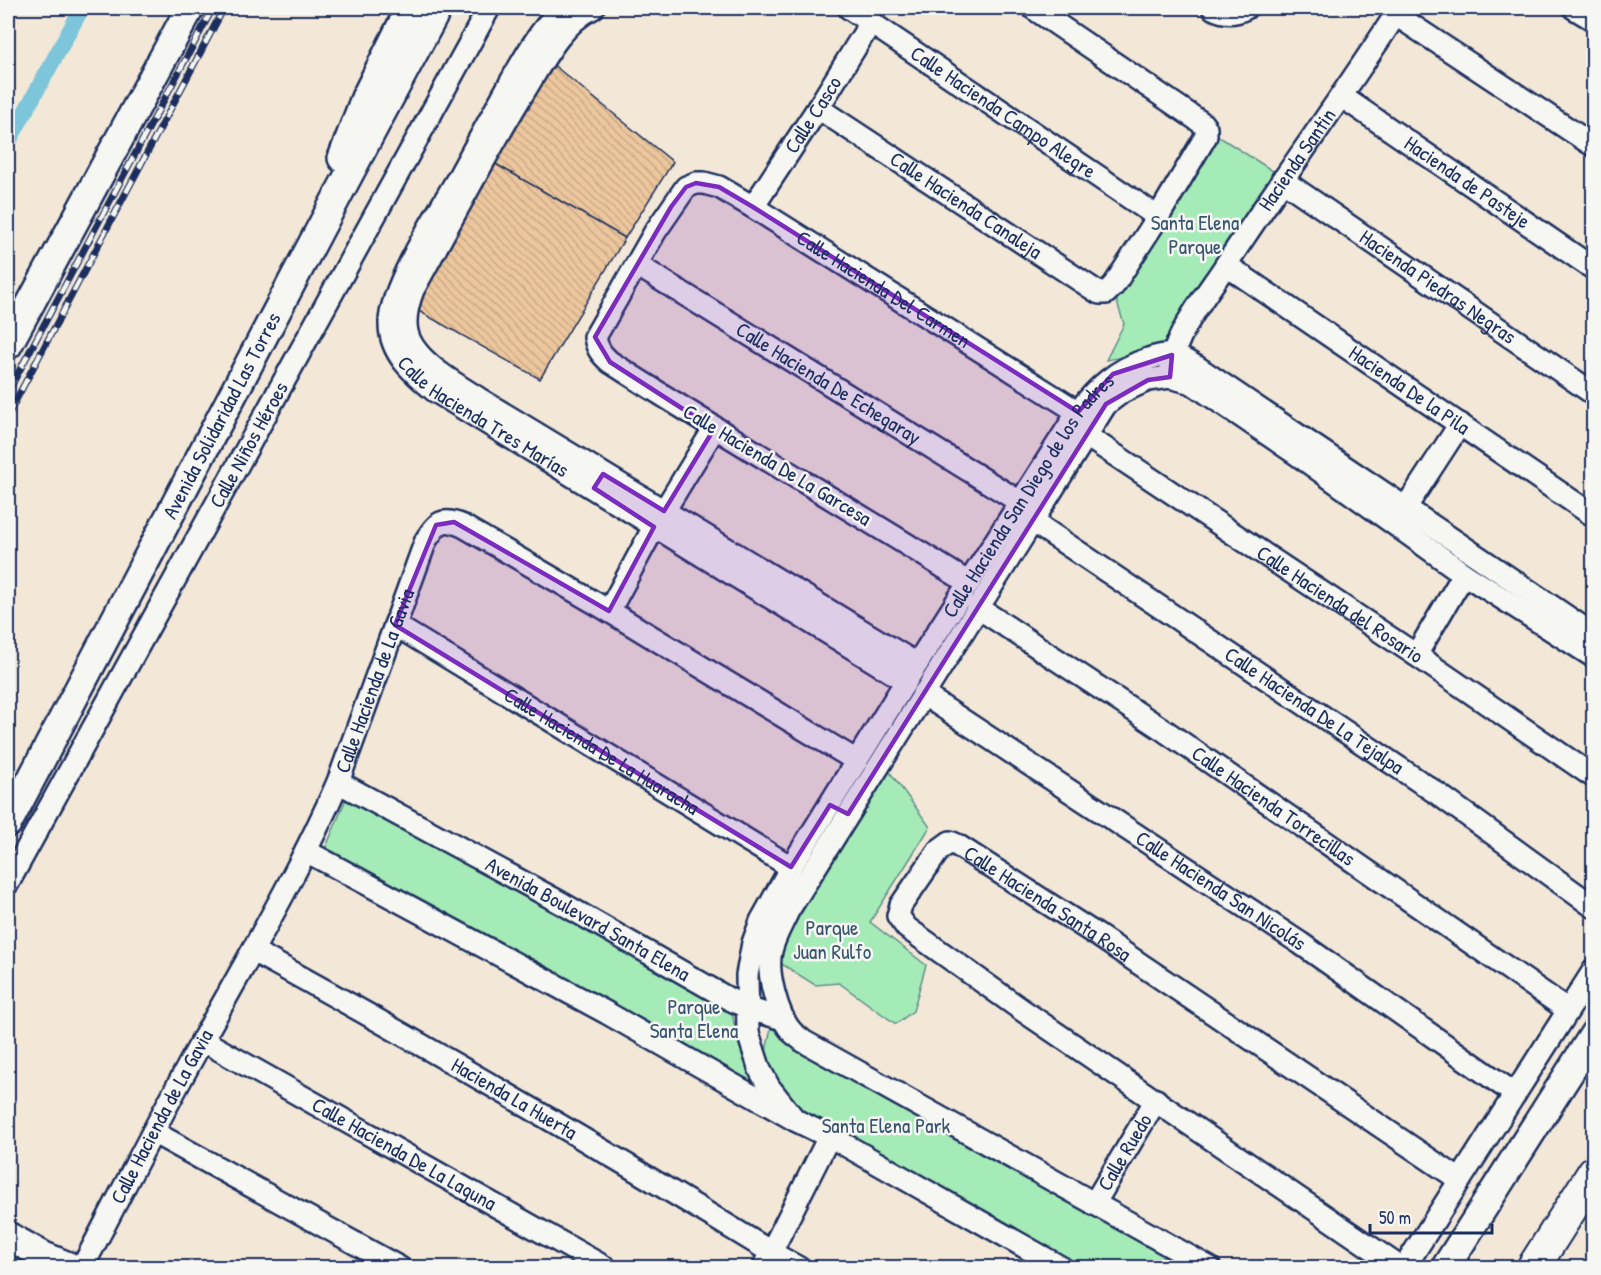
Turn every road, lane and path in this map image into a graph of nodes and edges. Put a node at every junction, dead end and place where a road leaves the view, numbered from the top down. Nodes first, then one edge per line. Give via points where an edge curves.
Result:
1 (190, 8) edge
2 (196, 8) edge
3 (410, 8) edge
4 (438, 8) edge
5 (489, 8) edge
6 (562, 8) edge
7 (592, 8) edge
8 (849, 8) edge
9 (1033, 8) edge
10 (1574, 8) edge
11 (1398, 11) edge
12 (1593, 20) edge
13 (871, 22) junction
14 (147, 87) junction
15 (1341, 96) junction
16 (818, 108) junction
17 (1593, 146) edge
18 (1282, 180) junction
19 (753, 207) junction
20 (1158, 217) junction
21 (323, 222) junction
22 (637, 265) junction
23 (1226, 265) junction
24 (1593, 269) edge
25 (400, 336) junction
26 (8, 345) edge
27 (1172, 355) junction
28 (1170, 376) junction
29 (1593, 394) edge
30 (1077, 412) junction
31 (1460, 424) junction
32 (714, 429) junction
33 (1085, 435) junction
34 (1333, 469) junction
35 (1020, 502) junction
36 (1406, 507) junction
37 (1593, 516) edge
38 (659, 519) junction
39 (1032, 521) junction
40 (1005, 545) junction
41 (1464, 574) junction
42 (969, 583) junction
43 (977, 607) junction
44 (609, 611) junction
45 (404, 630) junction
46 (1569, 630) junction
47 (1593, 635) edge
48 (1416, 655) junction
49 (1593, 657) edge
50 (911, 673) junction
51 (923, 694) junction
52 (857, 761) junction
53 (1593, 777) edge
54 (338, 782) junction
55 (839, 810) junction
56 (8, 823) edge
57 (306, 851) junction
58 (791, 867) junction
59 (8, 883) edge
60 (1593, 907) edge
61 (253, 951) junction
62 (1593, 970) edge
63 (747, 1007) junction
64 (1568, 1010) junction
65 (783, 1019) junction
66 (1593, 1034) edge
67 (202, 1040) junction
68 (1515, 1094) junction
69 (1156, 1100) junction
70 (795, 1120) junction
71 (153, 1132) junction
72 (835, 1139) junction
73 (1593, 1172) edge
74 (1460, 1180) junction
75 (1094, 1204) junction
76 (8, 1236) edge
77 (778, 1263) edge
78 (73, 1268) edge
79 (82, 1268) edge
80 (400, 1268) edge
81 (606, 1268) edge
82 (1062, 1268) edge
83 (1210, 1268) edge
84 (1403, 1268) edge
85 (1445, 1268) edge
86 (1533, 1268) edge

1 - 14 main road
2 - 14 main road
3 - 21 main road via 365,98
4 - 21 main road, Avenida Solidaridad Las Torres
5 - 59 street, Calle Niños Héroes
6 - 25 street, Calle Hacienda Tres Marías via 529,49 407,272 396,295 390,322
7 - 25 street, Calle Hacienda Tres Marías via 583,12 559,38 498,135 413,290
8 - 13 street, Calle Hacienda Campo Alegre
9 - 20 street via 1206,128 1206,136
10 - 12 street
11 - 15 street, Hacienda Santin
11 - 17 street
13 - 16 street, Calle Casco
13 - 20 street, Calle Hacienda Campo Alegre
14 - 26 main road
15 - 18 street, Hacienda Santin
15 - 24 street, Hacienda de Pasteje
16 - 19 street, Calle Casco
16 - 20 street, Calle Hacienda Canaleja via 1099,293 1109,292
18 - 23 street, Hacienda Santin
18 - 29 street, Hacienda Piedras Negras
19 - 22 street, Calle Hacienda Del Carmen via 704,183 686,187
19 - 30 street, Calle Hacienda Del Carmen
21 - 56 main road, Avenida Solidaridad Las Torres
22 - 32 street, Calle Hacienda De La Garcesa via 595,338 597,347 610,362
22 - 35 street, Calle Hacienda De Echegaray
23 - 27 street, Hacienda Santin via 1191,317
23 - 31 street, Hacienda De la Pila
25 - 38 street, Calle Hacienda Tres Marías via 443,375
27 - 28 street, Hacienda Santin
27 - 30 street, Calle Hacienda San Diego de los Padres via 1141,361 1113,374
27 - 34 street via 1197,367
28 - 33 street, Calle Hacienda San Diego de los Padres via 1148,380 1122,392 1106,404
28 - 34 street via 1192,383
30 - 35 street, Calle Hacienda San Diego de los Padres
31 - 36 street
31 - 37 street, Hacienda De la Pila
32 - 38 street
32 - 42 street, Calle Hacienda De La Garcesa
33 - 39 street, Calle Hacienda San Diego de los Padres
33 - 48 street, Calle Hacienda del Rosario
34 - 36 street
34 - 41 street
35 - 40 street, Calle Hacienda San Diego de los Padres
36 - 46 street
38 - 44 street
38 - 50 street, Calle Hacienda Tres Marías
39 - 40 street, Calle Hacienda San Diego de los Padres
39 - 60 street, Calle Hacienda De La Tejalpa via 1438,794
40 - 42 street, Calle Hacienda San Diego de los Padres
40 - 43 street, Calle Hacienda San Diego de los Padres
41 - 46 street
41 - 48 street
42 - 50 street, Calle Hacienda San Diego de los Padres
43 - 51 street, Calle Hacienda San Diego de los Padres
43 - 64 street, Calle Hacienda Torrecillas via 1165,731
44 - 45 street, Calle Hacienda de La Gavia via 448,521 436,525 426,540
44 - 52 street, Calle Hacienda de La Gavia
45 - 54 street, Calle Hacienda de La Gavia
45 - 58 street, Calle Hacienda De La Huaracha
46 - 47 street
46 - 49 street
48 - 53 street, Calle Hacienda del Rosario
50 - 52 street, Calle Hacienda San Diego de los Padres
51 - 55 street, Calle Hacienda San Diego de los Padres
51 - 68 street, Calle Hacienda San Nicolás via 1300,943
52 - 55 street, Calle Hacienda San Diego de los Padres
54 - 57 street, Calle Hacienda de La Gavia
54 - 63 street, Avenida Boulevard Santa Elena
55 - 58 street, Calle Hacienda San Diego de los Padres
55 - 65 street, Calle Hacienda San Diego de los Padres via 771,949 770,971
57 - 61 street, Calle Hacienda de La Gavia
57 - 70 street via 607,1013
58 - 63 street, Calle Hacienda San Diego de los Padres via 753,943
61 - 67 street, Calle Hacienda de La Gavia
61 - 77 street, Hacienda La Huerta via 615,1157
62 - 64 street
63 - 65 street, Avenida Boulevard Santa Elena
63 - 70 street, Calle Hacienda San Diego de los Padres via 748,1033 760,1070
64 - 68 street
65 - 75 street, Avenida Boulevard Santa Elena via 803,1041
66 - 85 main road
67 - 71 street, Calle Hacienda de La Gavia
67 - 81 street, Calle Hacienda De La Laguna
68 - 74 street
69 - 74 street, Calle Hacienda Santa Rosa via 1022,1010 900,921 901,905 944,845 957,845 1077,922
69 - 75 street, Calle Ruedo
69 - 84 street, Calle Hacienda Santa Rosa
70 - 72 street
71 - 79 street, Calle Hacienda de La Gavia
71 - 80 street
72 - 77 street
72 - 82 street
73 - 86 highway
74 - 84 street
75 - 83 street, Avenida Boulevard Santa Elena
76 - 78 main road

